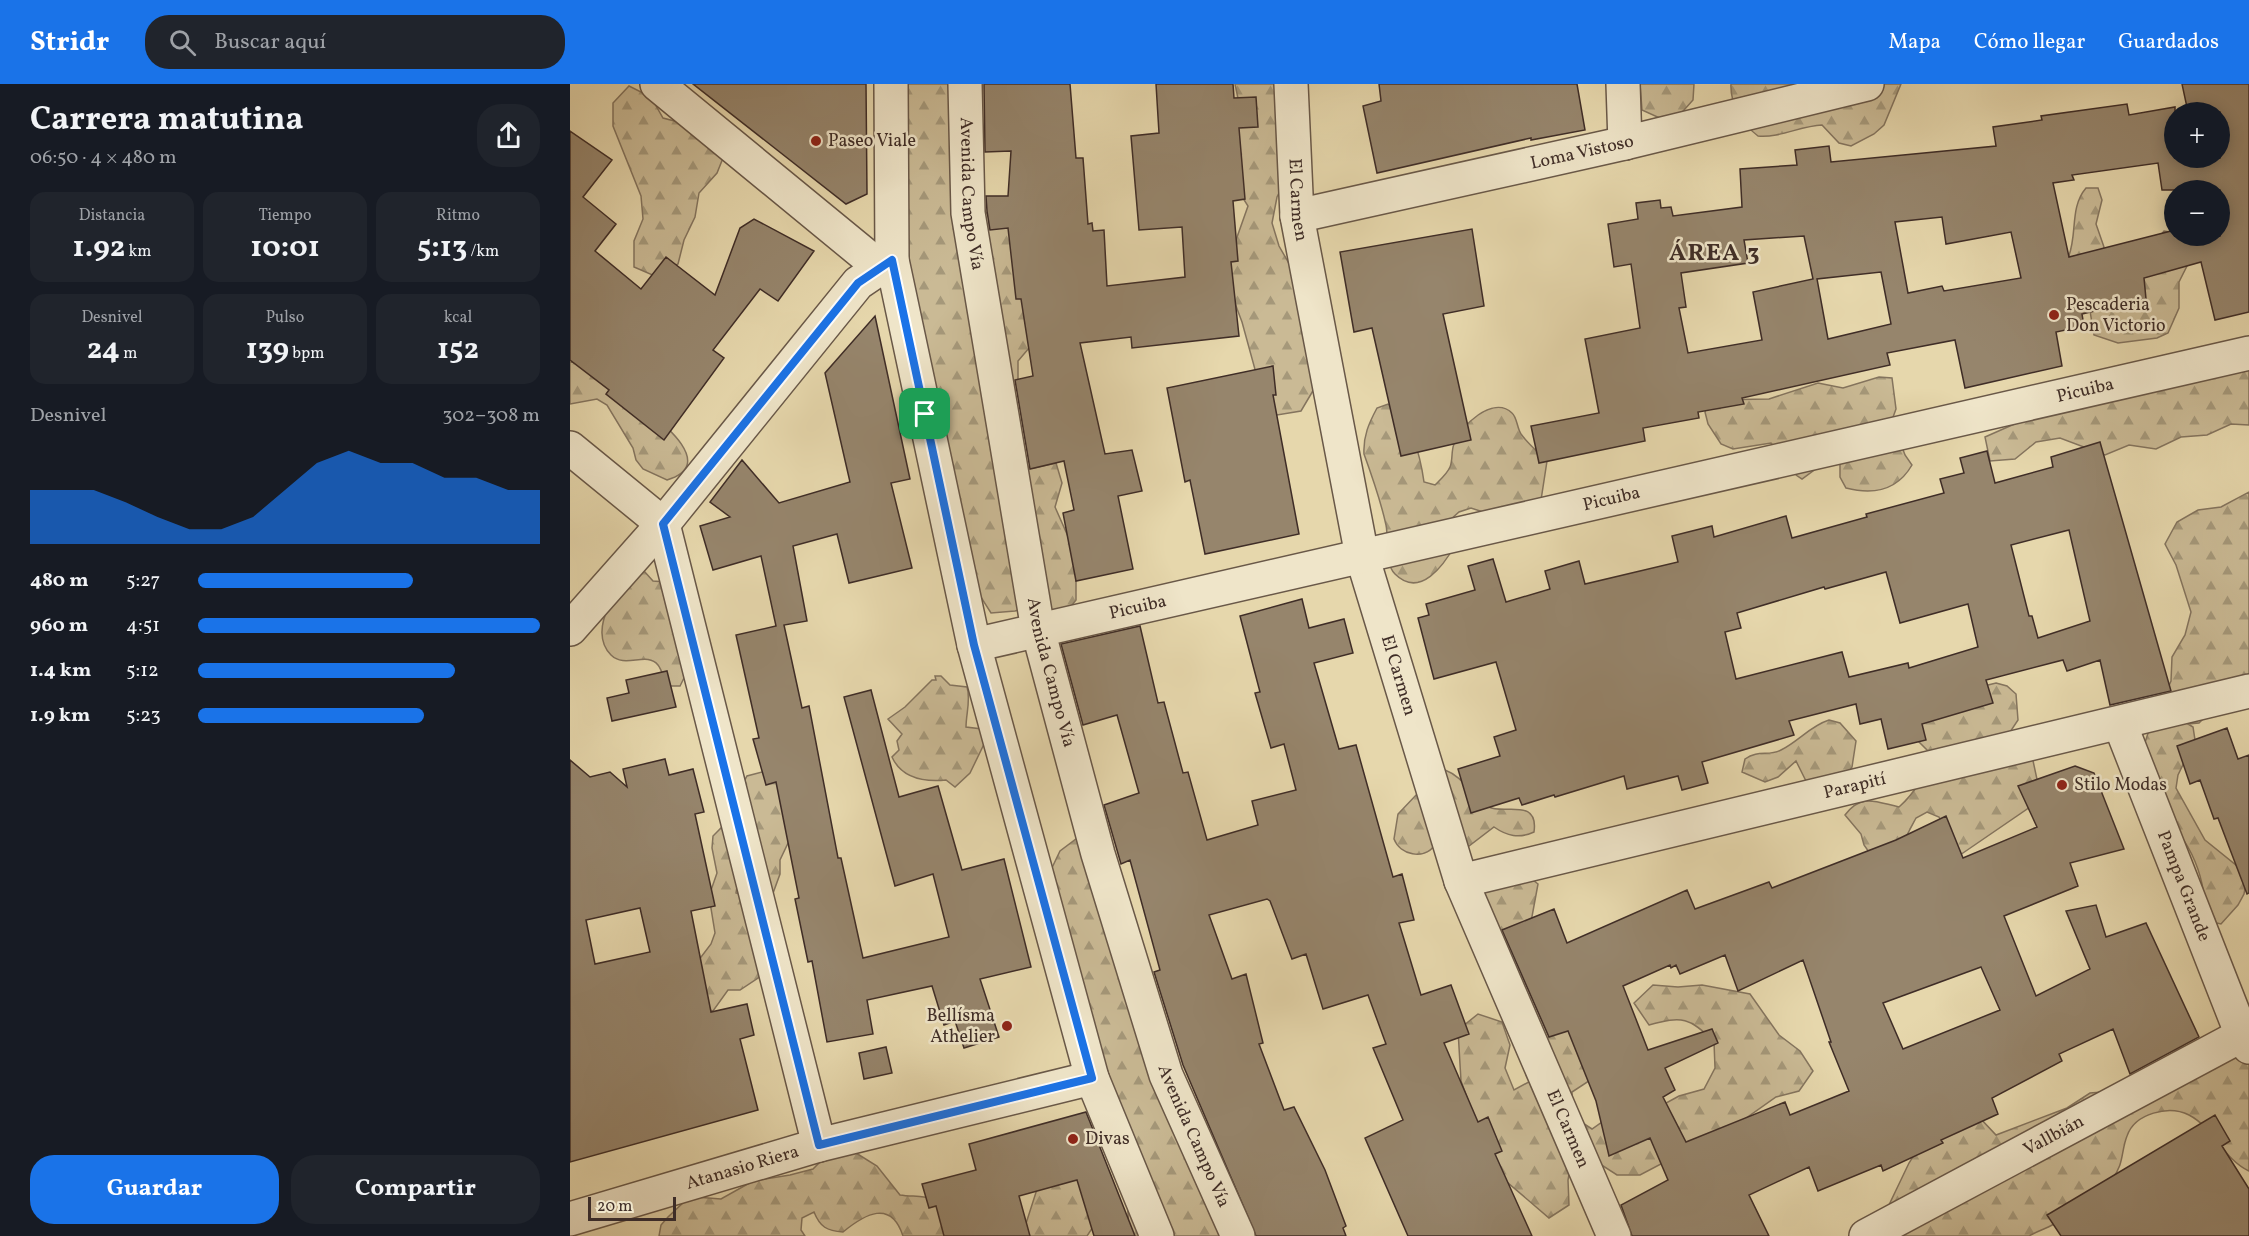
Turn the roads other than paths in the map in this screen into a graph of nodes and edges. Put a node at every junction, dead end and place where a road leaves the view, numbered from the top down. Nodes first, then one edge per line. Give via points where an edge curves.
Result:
1 (657, 84) edge
2 (891, 84) edge
3 (965, 84) edge
4 (1291, 84) edge
5 (1623, 84) edge
6 (1867, 84) edge
7 (1625, 143) junction
8 (1297, 216) junction
9 (886, 264) junction
10 (2249, 353) edge
11 (570, 448) edge
12 (663, 524) junction
13 (1362, 556) junction
14 (570, 629) edge
15 (1038, 630) junction
16 (974, 645) junction
17 (2249, 692) edge
18 (2120, 724) junction
19 (1461, 881) junction
20 (2245, 1041) edge
21 (1092, 1078) junction
22 (819, 1145) junction
23 (570, 1219) edge
24 (1157, 1236) edge
25 (1238, 1236) edge
26 (1614, 1236) edge
27 (1866, 1236) edge

1 - 9 street
2 - 9 street
3 - 15 street, Avenida Campo Vía via 968,213
4 - 8 street, El Carmen
5 - 7 street
6 - 7 street, Loma Vistoso
7 - 8 street, Loma Vistoso
8 - 13 street, El Carmen
9 - 12 street via 858,283
9 - 16 street
10 - 13 street, Picuiba
11 - 12 street
12 - 14 street
12 - 22 street
13 - 15 street, Picuiba
13 - 19 street, El Carmen
15 - 16 street, Picuiba
15 - 25 street, Avenida Campo Vía via 1098,854 1166,1076
16 - 21 street
17 - 18 street, Parapití
18 - 19 street, Parapití
18 - 20 street, Pampa Grande
19 - 26 street, El Carmen
20 - 27 street, Vallbián
21 - 22 street, Atanasio Riera
21 - 24 street
22 - 23 street, Atanasio Riera

